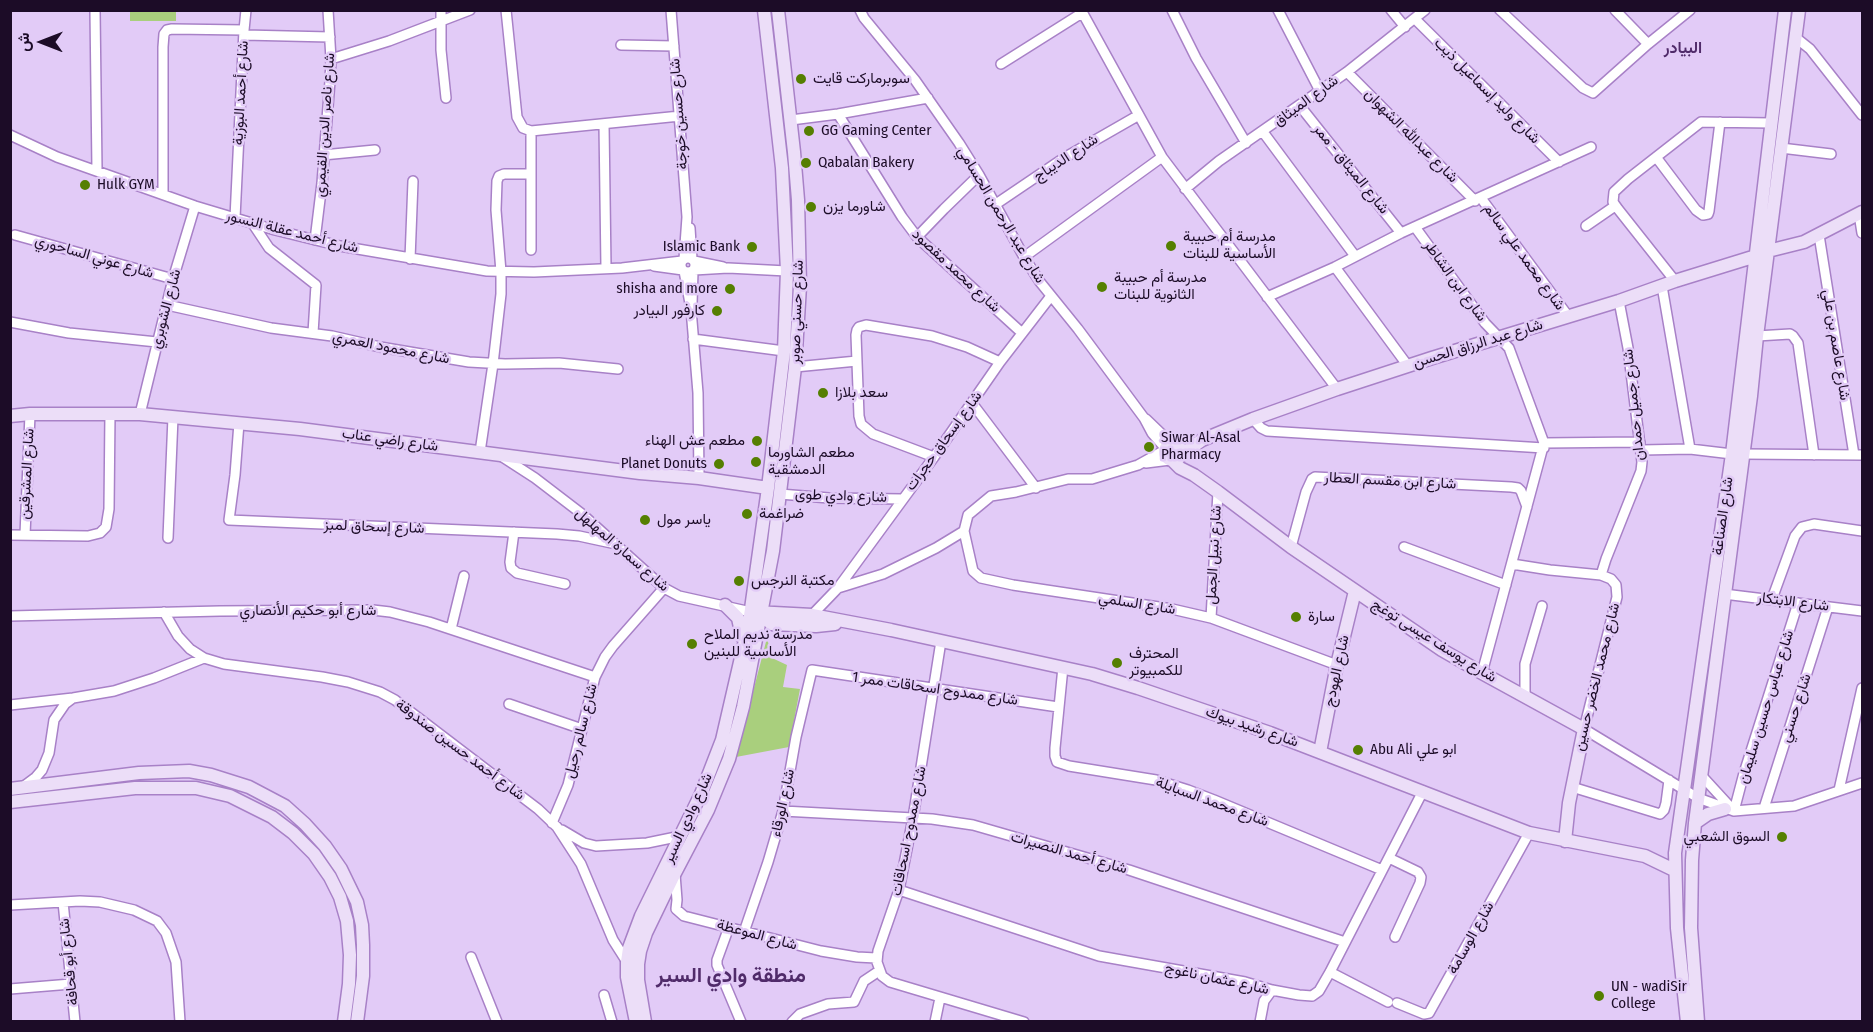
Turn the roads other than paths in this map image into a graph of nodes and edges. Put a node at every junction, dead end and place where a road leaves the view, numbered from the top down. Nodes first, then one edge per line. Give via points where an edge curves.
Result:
1 (95, 10) edge
2 (246, 10) edge
3 (328, 10) edge
4 (441, 10) edge
5 (470, 10) edge
6 (506, 10) edge
7 (670, 10) edge
8 (764, 10) edge
9 (778, 10) edge
10 (860, 10) edge
11 (1172, 10) edge
12 (1278, 10) edge
13 (1391, 10) edge
14 (1425, 10) edge
15 (1500, 10) edge
16 (1615, 10) edge
17 (1690, 10) edge
18 (1785, 10) edge
19 (1799, 10) edge
20 (1081, 12) edge
21 (1415, 19) junction
22 (441, 22) junction
23 (1405, 27) junction
24 (244, 32) junction
25 (330, 37) junction
26 (1795, 37) junction
27 (1648, 44) junction
28 (621, 45) dead end
29 (674, 46) junction
30 (331, 59) junction
31 (1001, 64) dead end
32 (1347, 72) junction
33 (1320, 91) junction
34 (446, 98) dead end
35 (928, 98) junction
36 (1300, 106) junction
37 (838, 114) junction
38 (1139, 115) junction
39 (1863, 115) edge
40 (680, 116) junction
41 (791, 120) junction
42 (1720, 122) junction
43 (1771, 123) junction
44 (604, 124) junction
45 (531, 131) junction
46 (1263, 132) junction
47 (10, 135) edge
48 (1246, 142) junction
49 (1591, 147) dead end
50 (1781, 148) junction
51 (375, 150) dead end
52 (1831, 154) dead end
53 (324, 155) junction
54 (1162, 157) junction
55 (1656, 157) junction
56 (1559, 162) junction
57 (98, 170) junction
58 (531, 174) junction
59 (979, 175) junction
60 (414, 181) dead end
61 (1185, 189) junction
62 (163, 194) junction
63 (1478, 199) junction
64 (996, 204) junction
65 (195, 206) junction
66 (1616, 206) junction
67 (1861, 214) edge
68 (235, 218) junction
69 (253, 224) junction
70 (1586, 226) dead end
71 (1415, 227) junction
72 (1401, 232) junction
73 (1863, 233) edge
74 (15, 235) dead end
75 (1819, 235) junction
76 (917, 237) junction
77 (315, 240) junction
78 (531, 250) dead end
79 (1762, 253) junction
80 (1355, 256) junction
81 (1024, 257) junction
82 (410, 259) junction
83 (688, 265) junction
84 (1335, 267) junction
85 (606, 268) junction
86 (787, 271) junction
87 (501, 272) junction
88 (173, 279) junction
89 (1676, 281) junction
90 (1662, 286) junction
91 (1051, 296) junction
92 (1268, 297) junction
93 (1619, 301) junction
94 (167, 305) junction
95 (1568, 316) junction
96 (10, 322) edge
97 (313, 333) junction
98 (1022, 333) junction
99 (1756, 336) junction
100 (1499, 338) junction
101 (693, 339) junction
102 (157, 342) junction
103 (784, 351) junction
104 (857, 361) junction
105 (1000, 362) junction
106 (493, 364) junction
107 (1408, 366) junction
108 (795, 367) junction
109 (618, 369) dead end
110 (1337, 389) junction
111 (785, 403) junction
112 (972, 403) junction
113 (110, 413) junction
114 (30, 414) junction
115 (140, 414) junction
116 (10, 416) edge
117 (173, 417) junction
118 (1253, 419) junction
119 (239, 423) junction
120 (1544, 446) junction
121 (1641, 446) junction
122 (1690, 449) junction
123 (480, 452) junction
124 (1173, 452) junction
125 (497, 453) junction
126 (1738, 454) junction
127 (1814, 455) junction
128 (1858, 455) edge
129 (934, 456) junction
130 (699, 478) junction
131 (768, 488) junction
132 (1036, 488) junction
133 (1218, 492) junction
134 (780, 494) junction
135 (902, 499) junction
136 (1527, 507) junction
137 (964, 531) junction
138 (1863, 531) edge
139 (514, 532) junction
140 (10, 535) edge
141 (25, 535) junction
142 (168, 538) dead end
143 (616, 544) junction
144 (1291, 547) junction
145 (1404, 547) dead end
146 (1512, 564) junction
147 (1601, 575) junction
148 (464, 576) dead end
149 (565, 584) dead end
150 (1506, 585) junction
151 (664, 588) junction
152 (838, 588) junction
153 (1355, 591) junction
154 (1724, 594) junction
155 (1772, 599) junction
156 (1798, 603) junction
157 (725, 606) junction
158 (1542, 606) dead end
159 (1828, 607) junction
160 (1863, 611) edge
161 (164, 612) junction
162 (756, 612) junction
163 (812, 615) junction
164 (10, 616) edge
165 (1210, 618) junction
166 (851, 623) junction
167 (450, 630) junction
168 (941, 641) junction
169 (743, 646) junction
170 (204, 658) junction
171 (1337, 665) junction
172 (1062, 668) junction
173 (812, 670) joint
174 (1482, 673) junction
175 (595, 677) junction
176 (933, 688) junction
177 (1863, 688) edge
178 (1525, 697) junction
179 (73, 699) junction
180 (509, 704) dead end
181 (10, 705) edge
182 (1058, 707) junction
183 (582, 729) junction
184 (1584, 729) junction
185 (1320, 752) junction
186 (1701, 775) junction
187 (1669, 780) junction
188 (1863, 783) edge
189 (1572, 787) junction
190 (16, 788) edge
191 (1685, 790) junction
192 (1839, 790) junction
193 (1423, 791) junction
194 (1698, 798) junction
195 (10, 802) edge
196 (1764, 808) junction
197 (1729, 810) junction
198 (783, 811) junction
199 (913, 818) junction
200 (1695, 823) junction
201 (555, 825) junction
202 (1529, 832) junction
203 (681, 836) junction
204 (1565, 841) junction
205 (1675, 853) junction
206 (1645, 856) junction
207 (1389, 858) junction
208 (1382, 870) junction
209 (1674, 870) junction
210 (675, 873) junction
211 (899, 890) junction
212 (63, 902) junction
213 (10, 905) edge
214 (729, 927) junction
215 (744, 932) junction
216 (1395, 937) dead end
217 (1345, 942) junction
218 (471, 957) dead end
219 (876, 958) junction
220 (632, 963) junction
221 (879, 971) junction
222 (1330, 972) junction
223 (71, 984) junction
224 (10, 989) edge
225 (1272, 990) junction
226 (604, 995) dead end
227 (940, 998) junction
228 (75, 1022) edge
229 (180, 1022) edge
230 (344, 1022) edge
231 (357, 1022) edge
232 (497, 1022) edge
233 (612, 1022) edge
234 (636, 1022) edge
235 (645, 1022) edge
236 (741, 1022) edge
237 (792, 1022) edge
238 (935, 1022) edge
239 (1024, 1022) edge
240 (1260, 1022) edge
241 (1688, 1022) edge
242 (1698, 1022) edge

1 - 57 street
2 - 24 street
3 - 25 street, شارع ناصر الدين القيمري
4 - 22 street
5 - 22 street
6 - 45 street via 517,117 520,126
7 - 29 street, شارع حسين خوجة
8 - 86 main road, شارع حسني صوبر via 782,168
9 - 41 main road, شارع حسني صوبر
10 - 35 street, شارع عبد الرحمن الحسامي
11 - 48 street
12 - 33 street
13 - 23 street
14 - 21 street, شارع الميثاق
15 - 27 street via 1590,92 1597,91
16 - 27 street
17 - 27 street
18 - 43 main road, شارع الصناعة
19 - 26 main road, شارع الصناعة
20 - 31 street
20 - 38 street
21 - 23 street, شارع الميثاق
21 - 56 street, شارع وليد إسماعيل ذيب
22 - 30 street
22 - 34 street
23 - 32 street, شارع الميثاق
24 - 25 street
24 - 62 street, شارع أحمد البوزية via 172,29 164,34
24 - 68 street, شارع أحمد البوزية
25 - 30 street, شارع ناصر الدين القيمري
26 - 39 street via 1810,49
26 - 50 main road, شارع الصناعة
28 - 29 street
29 - 40 street, شارع حسين خوجة
30 - 53 street, شارع ناصر الدين القيمري
32 - 33 street, شارع الميثاق
32 - 63 street, شارع عبدالله الشهوان
33 - 36 street, شارع الميثاق
35 - 37 street
35 - 59 street, شارع عبد الرحمن الحسامي
36 - 46 street, شارع الميثاق
36 - 72 street, شارع الميثاق - ممر
37 - 41 street
37 - 76 street, شارع محمد مقصود
38 - 54 street
38 - 64 street, شارع الديباج via 1064,158
40 - 44 street
40 - 83 street, شارع حسين خوجة
41 - 108 main road, شارع حسني صوبر via 800,286
42 - 43 street
42 - 55 street via 1706,120 1698,124
42 - 55 street via 1708,214 1696,210
43 - 79 main road, شارع الصناعة
44 - 45 street
44 - 85 street
45 - 58 street
46 - 48 street, شارع الميثاق
46 - 80 street
47 - 57 street, شارع أحمد عقلة النسور via 57,157
48 - 61 street, شارع الميثاق
49 - 56 street
50 - 52 street
50 - 79 main road, شارع الصناعة
51 - 53 street
53 - 77 street, شارع ناصر الدين القيمري
54 - 61 street
54 - 81 street
55 - 66 street via 1617,188 1613,196
56 - 63 street
57 - 62 street, شارع أحمد عقلة النسور
58 - 78 street
58 - 87 street via 498,177 496,210
59 - 64 street, شارع عبد الرحمن الحسامي
59 - 76 street
60 - 82 street
61 - 92 street
62 - 65 street, شارع أحمد عقلة النسور
63 - 71 street
63 - 95 street, شارع محمد علي سالم
64 - 81 street, شارع عبد الرحمن الحسامي
65 - 68 street, شارع أحمد عقلة النسور
65 - 88 street, شارع الشوبري
66 - 70 street
66 - 89 street
67 - 73 street
67 - 75 main road, شارع عبد الرزاق الحسن
68 - 69 street, شارع أحمد عقلة النسور
69 - 77 street, شارع أحمد عقلة النسور
69 - 97 street via 270,248 316,285
71 - 72 street
71 - 100 street, شارع ابن الشاطر
72 - 80 street
74 - 88 street, شارع عوني الساحوري
75 - 79 main road, شارع عبد الرزاق الحسن
75 - 128 street, شارع عاصم بن علي
76 - 98 street, شارع محمد مقصود
77 - 82 street, شارع أحمد عقلة النسور
79 - 89 main road, شارع عبد الرزاق الحسن
79 - 99 main road, شارع الصناعة
79 - 126 main road, شارع الصناعة
80 - 84 street
81 - 91 street, شارع عبد الرحمن الحسامي
82 - 87 street, شارع أحمد عقلة النسور
83 - 85 street, شارع أحمد عقلة النسور
83 - 86 street, شارع أحمد عقلة النسور
83 - 101 street, شارع حسين خوجة
84 - 92 street
84 - 107 street
85 - 87 street, شارع أحمد عقلة النسور
86 - 103 main road, شارع حسني صوبر
87 - 106 street
88 - 94 street, شارع الشوبري
89 - 90 main road, شارع عبد الرزاق الحسن
90 - 93 main road, شارع عبد الرزاق الحسن
90 - 122 street
91 - 98 street, شارع إسحاق حجرات
91 - 124 street, شارع عبد الرحمن الحسامي
92 - 110 street
93 - 95 main road, شارع عبد الرزاق الحسن
93 - 121 street, شارع جميل حمدان
94 - 97 street, شارع محمود العمري via 271,328
94 - 102 street, شارع الشوبري
95 - 100 main road, شارع عبد الرزاق الحسن
96 - 102 street
97 - 106 street, شارع محمود العمري
98 - 105 street, شارع إسحاق حجرات
99 - 126 main road, شارع الصناعة
99 - 127 street via 1790,334 1798,343
100 - 107 main road, شارع عبد الرزاق الحسن
100 - 120 street, شارع ابن الشاطر via 1509,348
101 - 103 street
101 - 130 street, شارع حسين خوجة
102 - 115 street, شارع الشوبري
103 - 111 main road, شارع حسني صوبر
104 - 105 street via 856,335 859,327 866,325 940,338
104 - 108 street
104 - 129 street via 861,424 873,434
105 - 112 street, شارع إسحاق حجرات
106 - 109 street, شارع محمود العمري via 559,363
106 - 123 street
107 - 110 main road, شارع عبد الرزاق الحسن
108 - 111 main road, شارع حسني صوبر
110 - 118 main road, شارع عبد الرزاق الحسن
111 - 131 main road, شارع حسني صوبر
111 - 134 main road, شارع حسني صوبر
112 - 129 street, شارع إسحاق حجرات
112 - 132 street
113 - 114 main road, شارع راضي عناب
113 - 115 main road, شارع راضي عناب
113 - 141 street via 106,527 88,537
114 - 116 main road, شارع راضي عناب
114 - 141 street, شارع المشرقين
115 - 117 main road, شارع راضي عناب
117 - 119 main road, شارع راضي عناب
117 - 142 street
118 - 120 street via 1266,431
118 - 124 main road, شارع عبد الرزاق الحسن via 1202,440 1183,442
119 - 123 main road, شارع راضي عناب
119 - 139 street, شارع إسحاق لمبز via 229,520
120 - 121 street
120 - 136 street
121 - 122 street
121 - 147 street, شارع جميل حمدان via 1641,471
122 - 126 street
123 - 125 main road, شارع راضي عناب
124 - 132 street, شارع عبد الرزاق الحسن via 1092,479 1068,478
124 - 133 main road, شارع يوسف عيسى توغج via 1194,475
125 - 130 main road, شارع راضي عناب
125 - 143 street, شارع سمارة المهلهل via 559,496
126 - 127 street
126 - 154 main road, شارع الصناعة
126 - 191 main road, شارع الصناعة
127 - 128 street
129 - 135 street, شارع إسحاق حجرات
130 - 131 main road, شارع راضي عناب
131 - 162 main road, شارع حسني صوبر
132 - 137 street, شارع عبد الرزاق الحسن via 991,496 968,515
133 - 144 main road, شارع يوسف عيسى توغج
133 - 165 street, شارع نبيل الجمل
134 - 135 street, شارع وادي طوى
134 - 162 main road, شارع حسني صوبر via 773,551
135 - 152 street, شارع إسحاق حجرات
136 - 144 street, شارع ابن مقسم العطار via 1521,491 1511,487 1315,477 1309,485
136 - 146 street
137 - 152 street, شارع عبد الرزاق الحسن via 920,558
137 - 165 street, شارع السلمي via 973,571 981,578
138 - 155 street via 1821,524 1802,527
139 - 143 street, شارع إسحاق لمبز via 579,536
139 - 149 street via 511,568 517,573
140 - 141 street
143 - 151 street, شارع سمارة المهلهل
144 - 153 main road, شارع يوسف عيسى توغج
145 - 150 street
146 - 147 street
146 - 150 street
147 - 184 street, شارع محمد الخضر حسين via 1614,582 1618,590
148 - 167 street
150 - 174 street
151 - 157 street, شارع سمارة المهلهل via 679,596
151 - 175 street, شارع سالم رحيل via 614,646
152 - 163 street, شارع إسحاق حجرات
153 - 171 main road, شارع الهودج
153 - 174 main road, شارع يوسف عيسى توغج
154 - 155 street, شارع الابتكار
154 - 186 main road, شارع الصناعة
155 - 156 street, شارع الابتكار
156 - 159 street, شارع الابتكار
156 - 197 street, شارع عباس حسين سليمان
157 - 162 street, شارع سمارة المهلهل
157 - 169 main road via 738,618
158 - 178 street via 1525,664
159 - 160 street, شارع الابتكار
159 - 196 street, شارع حسني
161 - 164 street, شارع أبو حكيم الأنصاري
161 - 167 street, شارع أبو حكيم الأنصاري via 373,610
161 - 170 street, شارع أحمد حسين صندوقة via 178,636
162 - 163 main road, شارع رشيد بيوك
162 - 166 main road, شارع رشيد بيوك via 775,624
162 - 169 main road, شارع وادي السير
162 - 210 main road, شارع وادي السير via 741,715 729,759
163 - 166 main road, شارع رشيد بيوك
165 - 171 street, شارع السلمي
166 - 168 main road, شارع رشيد بيوك
167 - 175 street, شارع أبو حكيم الأنصاري
168 - 172 main road, شارع رشيد بيوك
168 - 176 street, شارع ممدوح اسحاقات
169 - 203 main road, شارع وادي السير via 722,740
170 - 179 street via 134,685
170 - 201 street, شارع أحمد حسين صندوقة via 322,677 380,692
171 - 185 main road, شارع الهودج
172 - 182 street, شارع محمد السبايلة
172 - 185 main road, شارع رشيد بيوك via 1138,688
173 - 176 street, شارع ممدوح اسحاقات ممر 1
173 - 198 street, شارع الورقاء
174 - 178 main road, شارع يوسف عيسى توغج
175 - 183 street, شارع سالم رحيل
176 - 182 street, شارع ممدوح اسحاقات ممر 1
176 - 199 street, شارع ممدوح اسحاقات
177 - 192 street
178 - 184 main road, شارع يوسف عيسى توغج
179 - 181 street
179 - 190 street via 54,720 42,770
180 - 183 street
182 - 208 street, شارع محمد السبايلة via 1057,762 1188,790
183 - 201 street, شارع سالم رحيل
184 - 187 street, شارع يوسف عيسى توغج
184 - 189 main road, شارع محمد الخضر حسين
185 - 193 main road, شارع رشيد بيوك
186 - 194 main road, شارع الصناعة
186 - 197 street
187 - 189 street via 1660,814
187 - 191 street, شارع يوسف عيسى توغج
188 - 192 street
189 - 204 main road, شارع محمد الخضر حسين
190 - 231 main road via 189,771 249,787 285,806 325,846 357,902 363,945
191 - 194 street, شارع يوسف عيسى توغج
191 - 205 main road, شارع الصناعة
192 - 196 street via 1794,806
193 - 202 main road, شارع رشيد بيوك
193 - 207 street, شارع عثمان ناغوج
194 - 197 street, شارع يوسف عيسى توغج
194 - 200 main road, شارع الصناعة
195 - 230 main road via 135,788 196,788 230,796 272,817 314,855 340,897 350,955
196 - 197 street
197 - 200 main road via 1708,814
198 - 199 street, شارع أحمد النصيرات
198 - 215 street, شارع الورقاء
199 - 211 street, شارع ممدوح اسحاقات
199 - 217 street, شارع أحمد النصيرات via 956,822 1009,835
200 - 242 main road, شارع الصناعة via 1691,928
201 - 203 street, شارع أحمد حسين صندوقة via 596,846
201 - 220 street, شارع أحمد حسين صندوقة via 581,864 613,940
202 - 204 main road, شارع رشيد بيوك
202 - 222 street, شارع الوسامة via 1429,1013 1393,1003
203 - 220 main road, شارع وادي السير via 641,916 629,948
204 - 206 main road, شارع رشيد بيوك
205 - 206 main road, شارع رشيد بيوك
205 - 209 main road, شارع الصناعة
206 - 209 main road, شارع رشيد بيوك
207 - 208 street, شارع عثمان ناغوج
207 - 216 street via 1421,877
208 - 217 street, شارع عثمان ناغوج
209 - 241 main road, شارع الصناعة
210 - 214 street, شارع الموعظة via 676,909 680,914
210 - 220 main road, شارع وادي السير
211 - 219 street, شارع ممدوح اسحاقات
211 - 225 street, شارع عثمان ناغوج via 1086,952
212 - 213 street
212 - 223 street, شارع أبو قحافة
212 - 229 street via 110,904 157,921 173,951
214 - 215 street, شارع الموعظة
214 - 236 street via 717,965
215 - 219 street, شارع الموعظة via 831,953
217 - 222 street, شارع عثمان ناغوج
218 - 232 street
219 - 221 street
220 - 234 main road, شارع وادي السير via 629,989
220 - 235 main road, شارع وادي السير
221 - 227 street via 890,982
221 - 237 street via 864,981 854,1002 828,1004 800,1014
222 - 225 street, شارع عثمان ناغوج via 1319,991 1311,996
223 - 224 street
223 - 228 street, شارع أبو قحافة
225 - 240 street via 1261,1008
226 - 233 street
227 - 238 street
227 - 239 street

